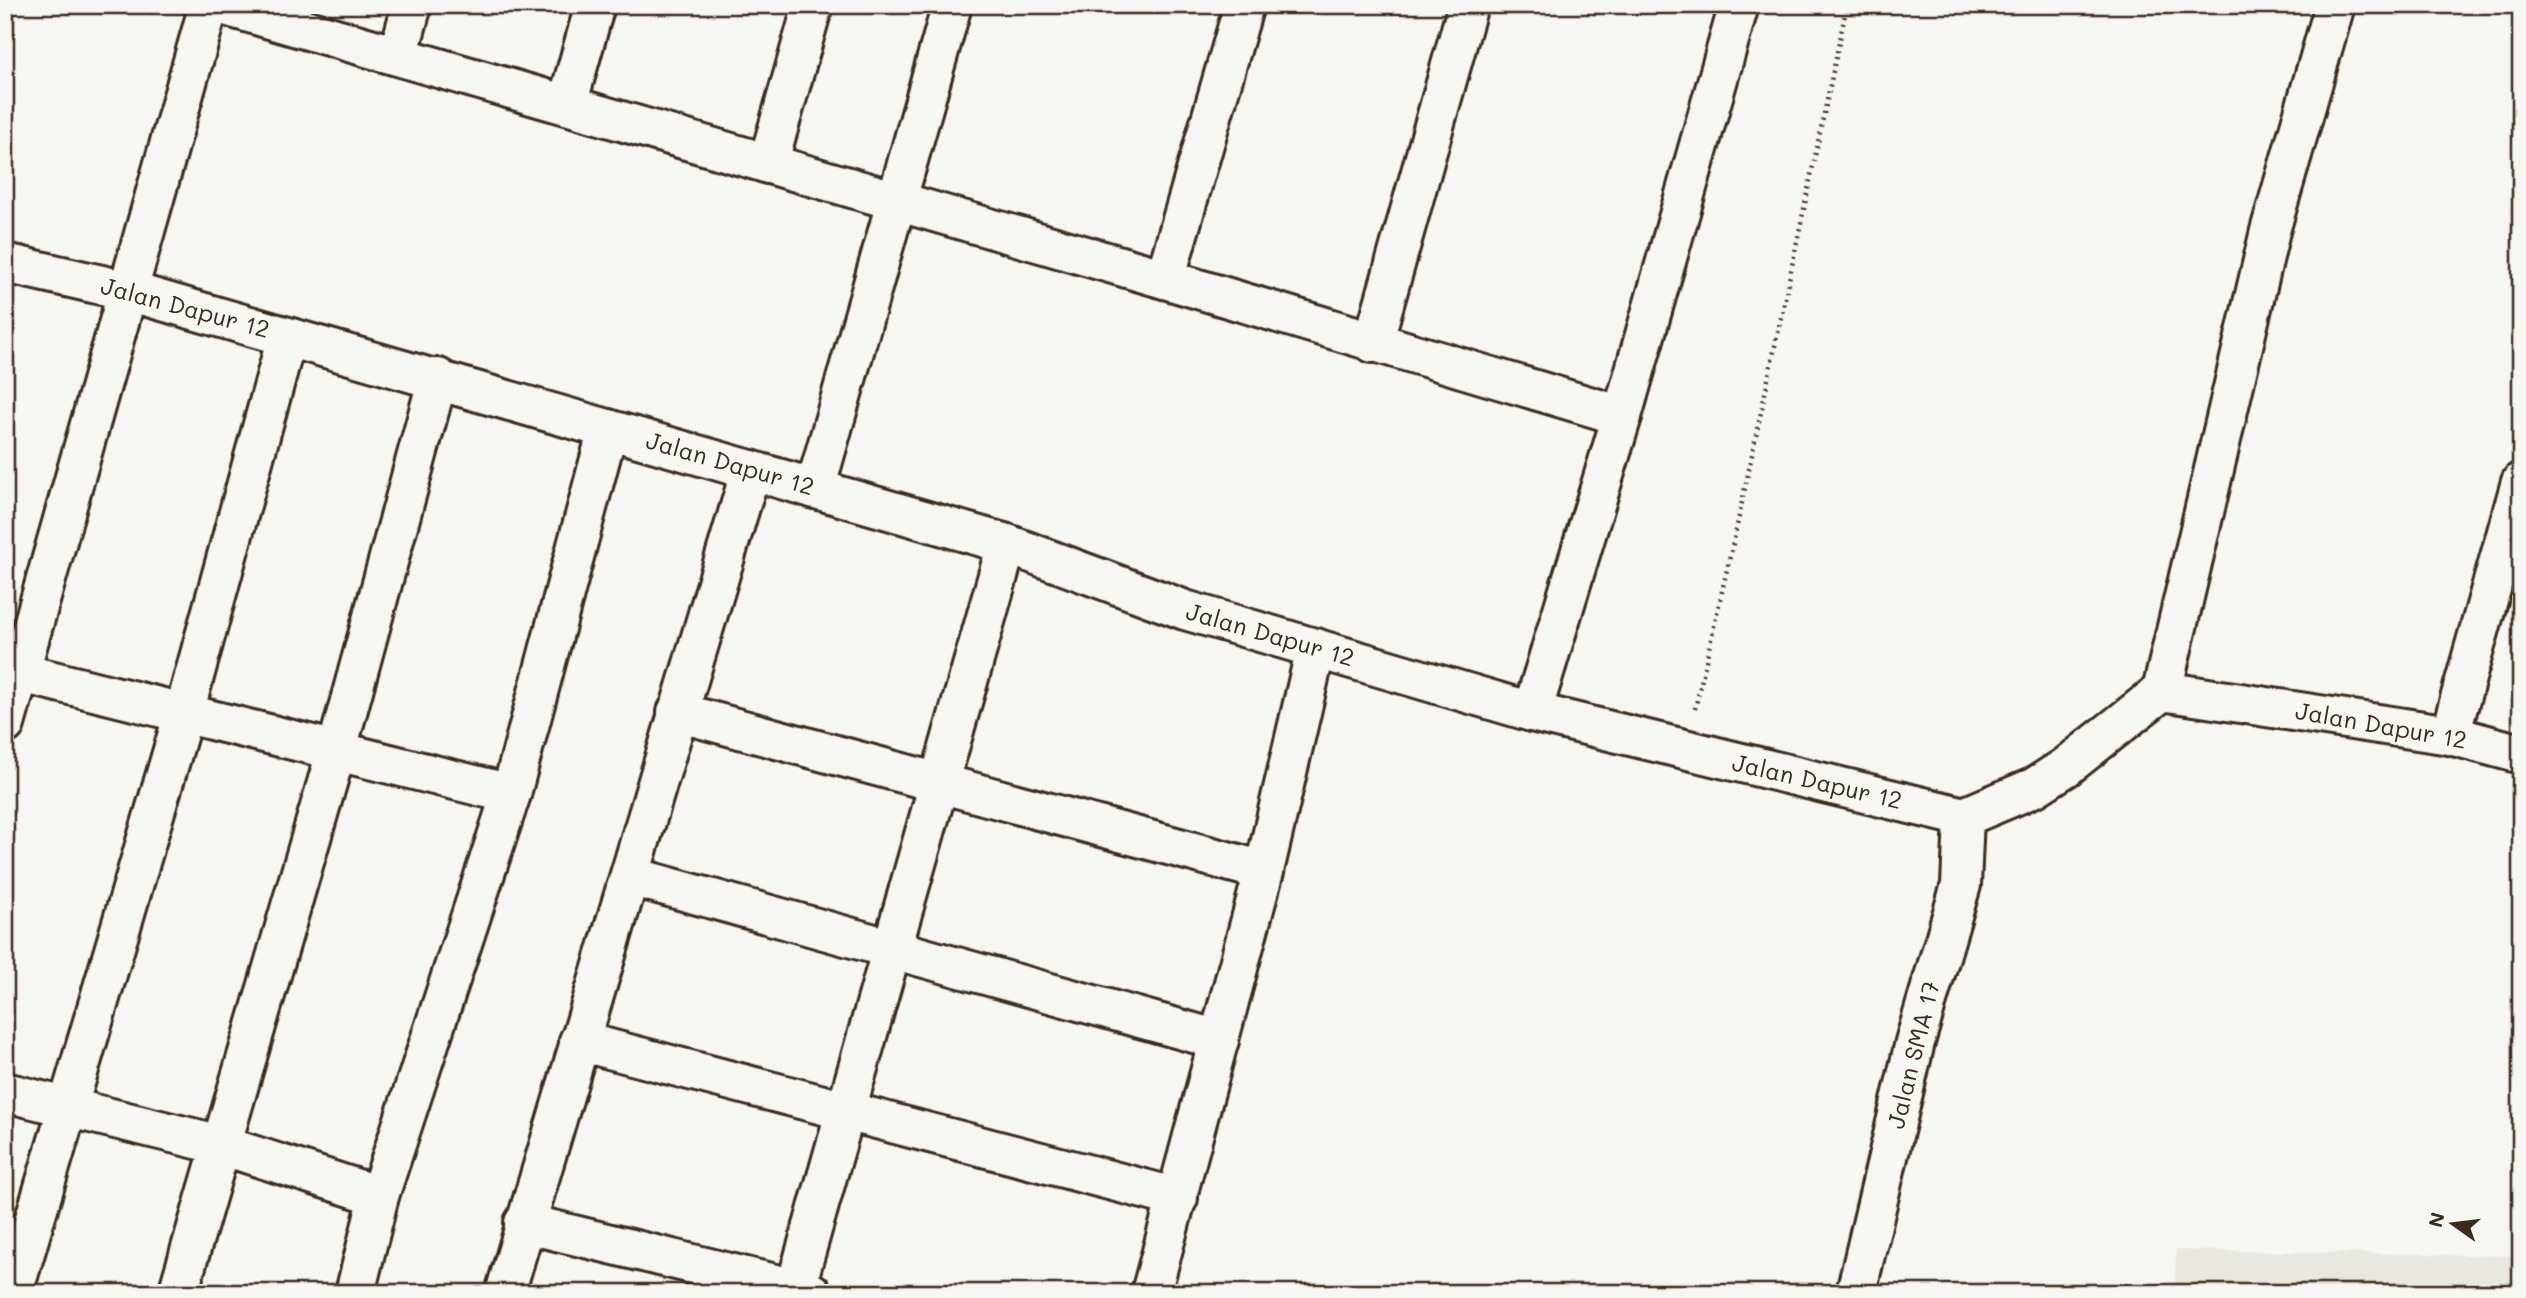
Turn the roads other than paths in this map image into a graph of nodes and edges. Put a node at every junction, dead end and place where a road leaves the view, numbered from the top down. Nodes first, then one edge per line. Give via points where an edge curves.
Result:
1 (209, 5) edge
2 (222, 5) edge
3 (412, 5) edge
4 (595, 5) edge
5 (813, 5) edge
6 (952, 5) edge
7 (1244, 5) edge
8 (1468, 5) edge
9 (1739, 5) edge
10 (2335, 5) edge
11 (398, 56) junction
12 (567, 105) junction
13 (768, 164) junction
14 (896, 202) junction
15 (5, 263) edge
16 (1165, 279) junction
17 (128, 291) junction
18 (287, 337) junction
19 (1373, 343) junction
20 (438, 378) junction
21 (1622, 416) junction
22 (608, 429) junction
23 (751, 470) junction
24 (2521, 482) edge
25 (816, 489) junction
26 (1007, 544) junction
27 (1316, 648) junction
28 (13, 671) edge
29 (2162, 691) junction
30 (677, 712) junction
31 (1532, 712) junction
32 (184, 713) junction
33 (5, 724) edge
34 (2450, 735) junction
35 (337, 749) junction
36 (2521, 754) edge
37 (939, 784) junction
38 (511, 794) junction
39 (1964, 817) junction
40 (1264, 872) junction
41 (629, 876) junction
42 (893, 950) junction
43 (1219, 1040) junction
44 (579, 1041) junction
45 (5, 1092) edge
46 (67, 1108) junction
47 (846, 1113) junction
48 (221, 1145) junction
49 (379, 1196) junction
50 (1178, 1198) junction
51 (524, 1223) junction
52 (800, 1291) edge
53 (13, 1293) edge
54 (178, 1293) edge
55 (355, 1293) edge
56 (505, 1293) edge
57 (1151, 1293) edge
58 (1856, 1293) edge

1 - 17 street
2 - 11 street
3 - 11 street
4 - 12 street
5 - 13 street
6 - 14 street
7 - 16 street
8 - 19 street
9 - 21 street
10 - 29 street via 2270,231
11 - 12 street
12 - 13 street
13 - 14 street
14 - 16 street
14 - 25 street
15 - 17 street, Jalan Dapur 12
16 - 19 street
17 - 18 street, Jalan Dapur 12
17 - 28 street
18 - 20 street, Jalan Dapur 12
18 - 32 street
19 - 21 street
20 - 22 street, Jalan Dapur 12
20 - 35 street
21 - 31 street
22 - 23 street, Jalan Dapur 12
22 - 38 street
23 - 25 street, Jalan Dapur 12
23 - 30 street
24 - 34 street
25 - 26 street, Jalan Dapur 12
26 - 27 street, Jalan Dapur 12 via 1185,610
26 - 37 street
27 - 31 street, Jalan Dapur 12
27 - 40 street
28 - 32 street
28 - 33 street
29 - 34 street, Jalan Dapur 12
29 - 39 street via 2046,781
30 - 37 street
30 - 41 street
31 - 39 street, Jalan Dapur 12
32 - 35 street
32 - 46 street
34 - 36 street, Jalan Dapur 12
35 - 38 street
35 - 48 street
37 - 40 street
37 - 42 street
38 - 49 street
39 - 58 street, Jalan SMA 17 via 1961,884 1915,1042
40 - 43 street
41 - 42 street
41 - 44 street
42 - 43 street
42 - 47 street
43 - 50 street
44 - 47 street
44 - 51 street
45 - 46 street
46 - 48 street
46 - 53 street
47 - 50 street
47 - 52 street
48 - 49 street
48 - 54 street
49 - 55 street
50 - 57 street
51 - 52 street
51 - 56 street

